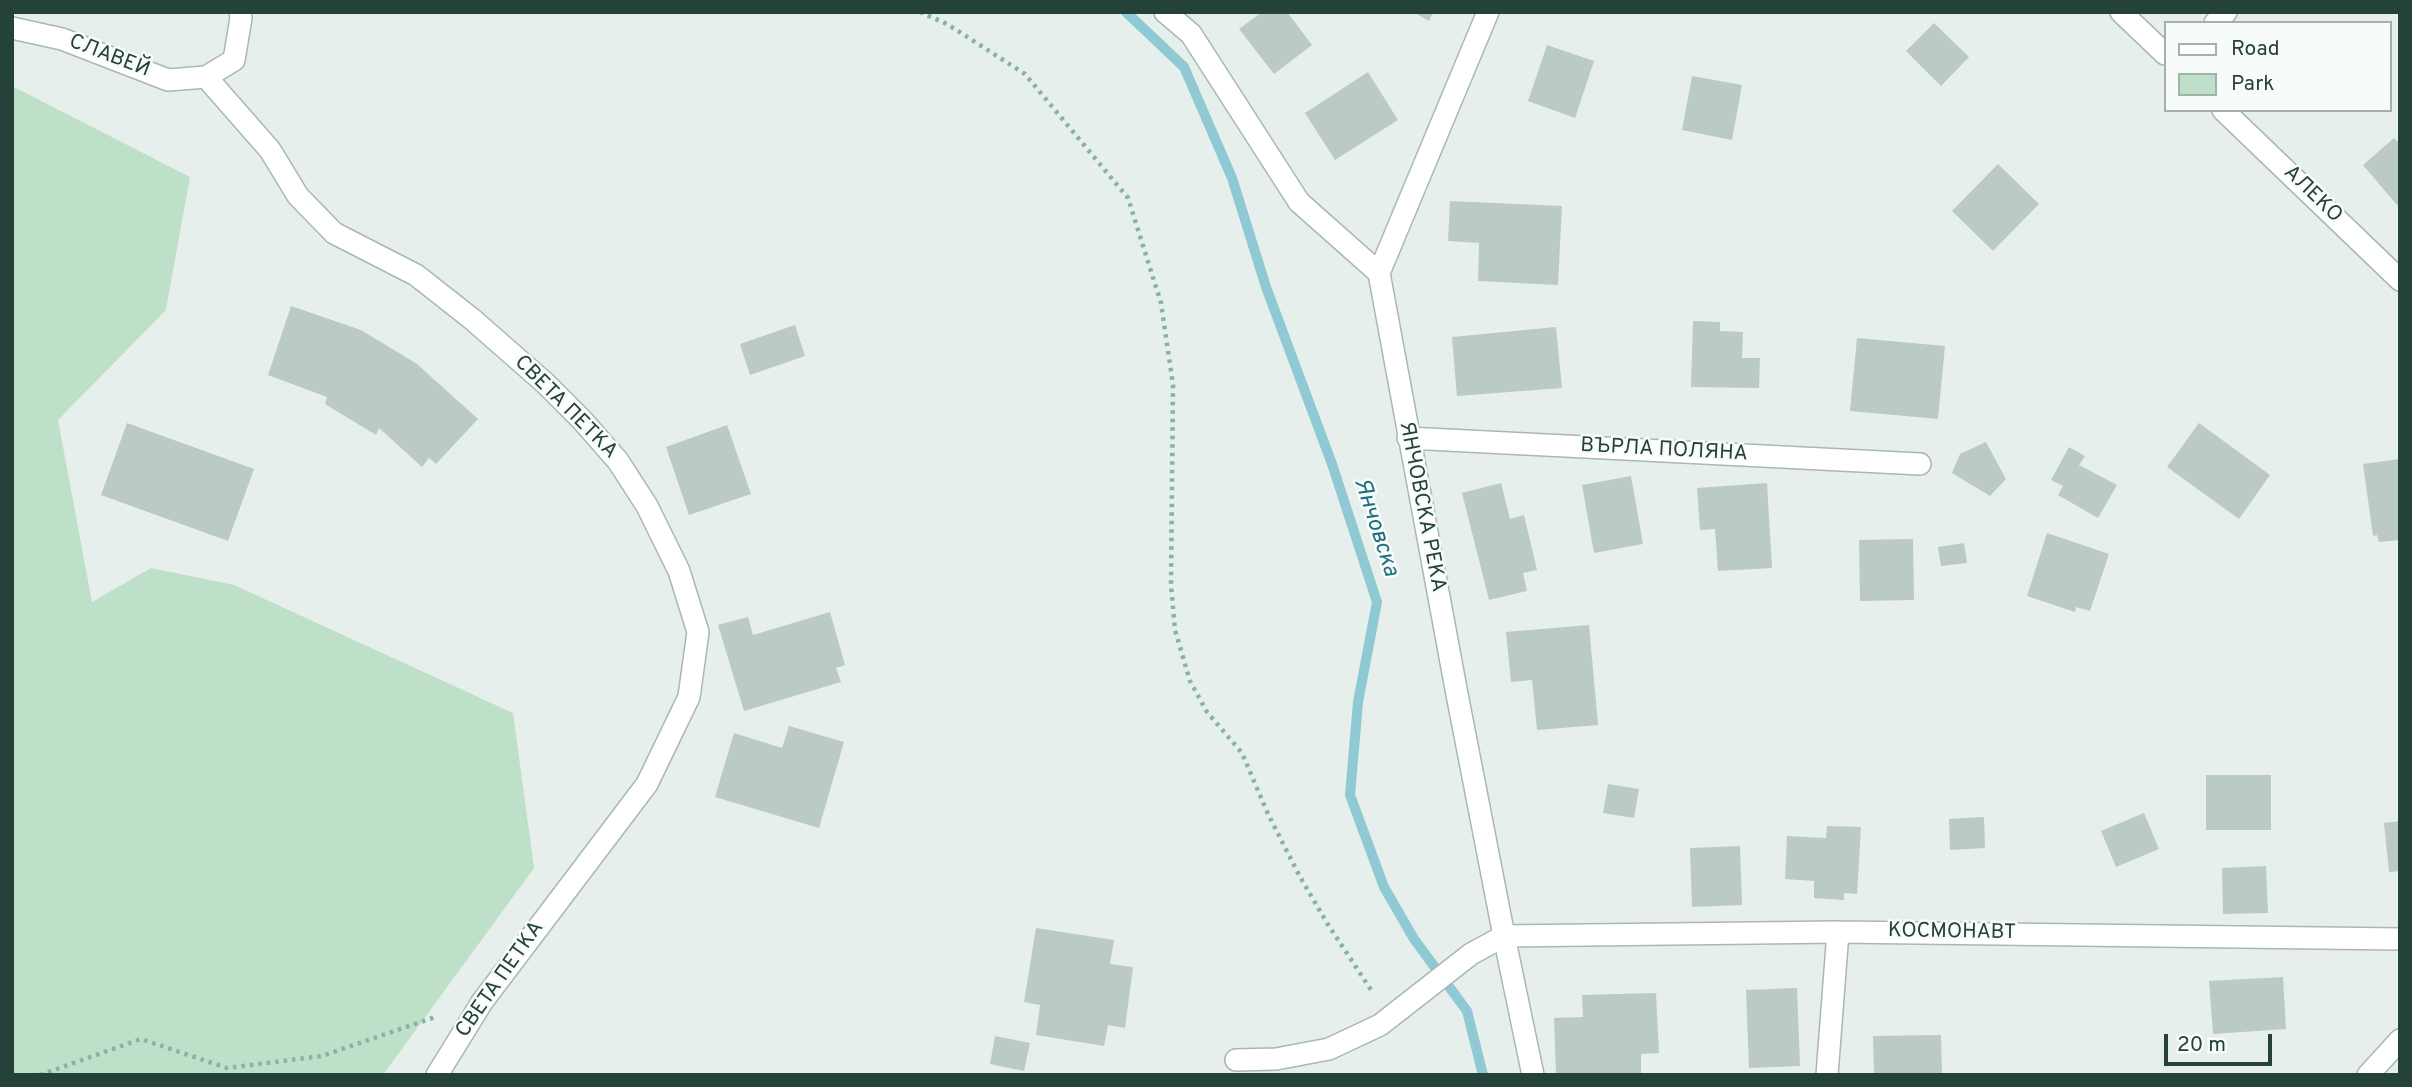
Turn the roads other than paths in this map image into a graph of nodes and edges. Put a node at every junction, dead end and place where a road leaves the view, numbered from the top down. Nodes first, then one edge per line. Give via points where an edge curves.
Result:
1 (240, 12) edge
2 (1165, 12) edge
3 (1488, 12) edge
4 (2121, 12) edge
5 (12, 28) edge
6 (2164, 53) edge
7 (206, 77) junction
8 (2225, 112) edge
9 (1379, 273) junction
10 (2400, 279) edge
11 (1408, 438) junction
12 (1920, 464) dead end
13 (1838, 932) junction
14 (1504, 936) junction
15 (2400, 939) edge
16 (2400, 1040) edge
17 (1236, 1060) dead end
18 (437, 1075) edge
19 (1534, 1075) edge
20 (1827, 1075) edge
21 (2368, 1075) edge

1 - 7 street via 234,60
2 - 9 street via 1191,34 1299,202
3 - 9 street
4 - 6 street
5 - 7 street, СЛАВЕЙ via 62,38 168,80
7 - 18 street, СВЕТА ПЕТКА via 270,150 298,196 334,233 416,275 472,319 582,420 618,461 647,506 679,571 698,632 689,697 647,784 482,1002
8 - 10 street, АЛЕКО
9 - 11 street, ЯНЧОВСКА РЕКА
11 - 12 street, ВЪРЛА ПОЛЯНА
11 - 14 street, ЯНЧОВСКА РЕКА
13 - 14 street, КОСМОНАВТ
13 - 15 street, КОСМОНАВТ
13 - 20 street
14 - 17 street via 1461,962 1380,1025 1329,1049 1276,1059
14 - 19 street, ЯНЧОВСКА РЕКА
16 - 21 street

